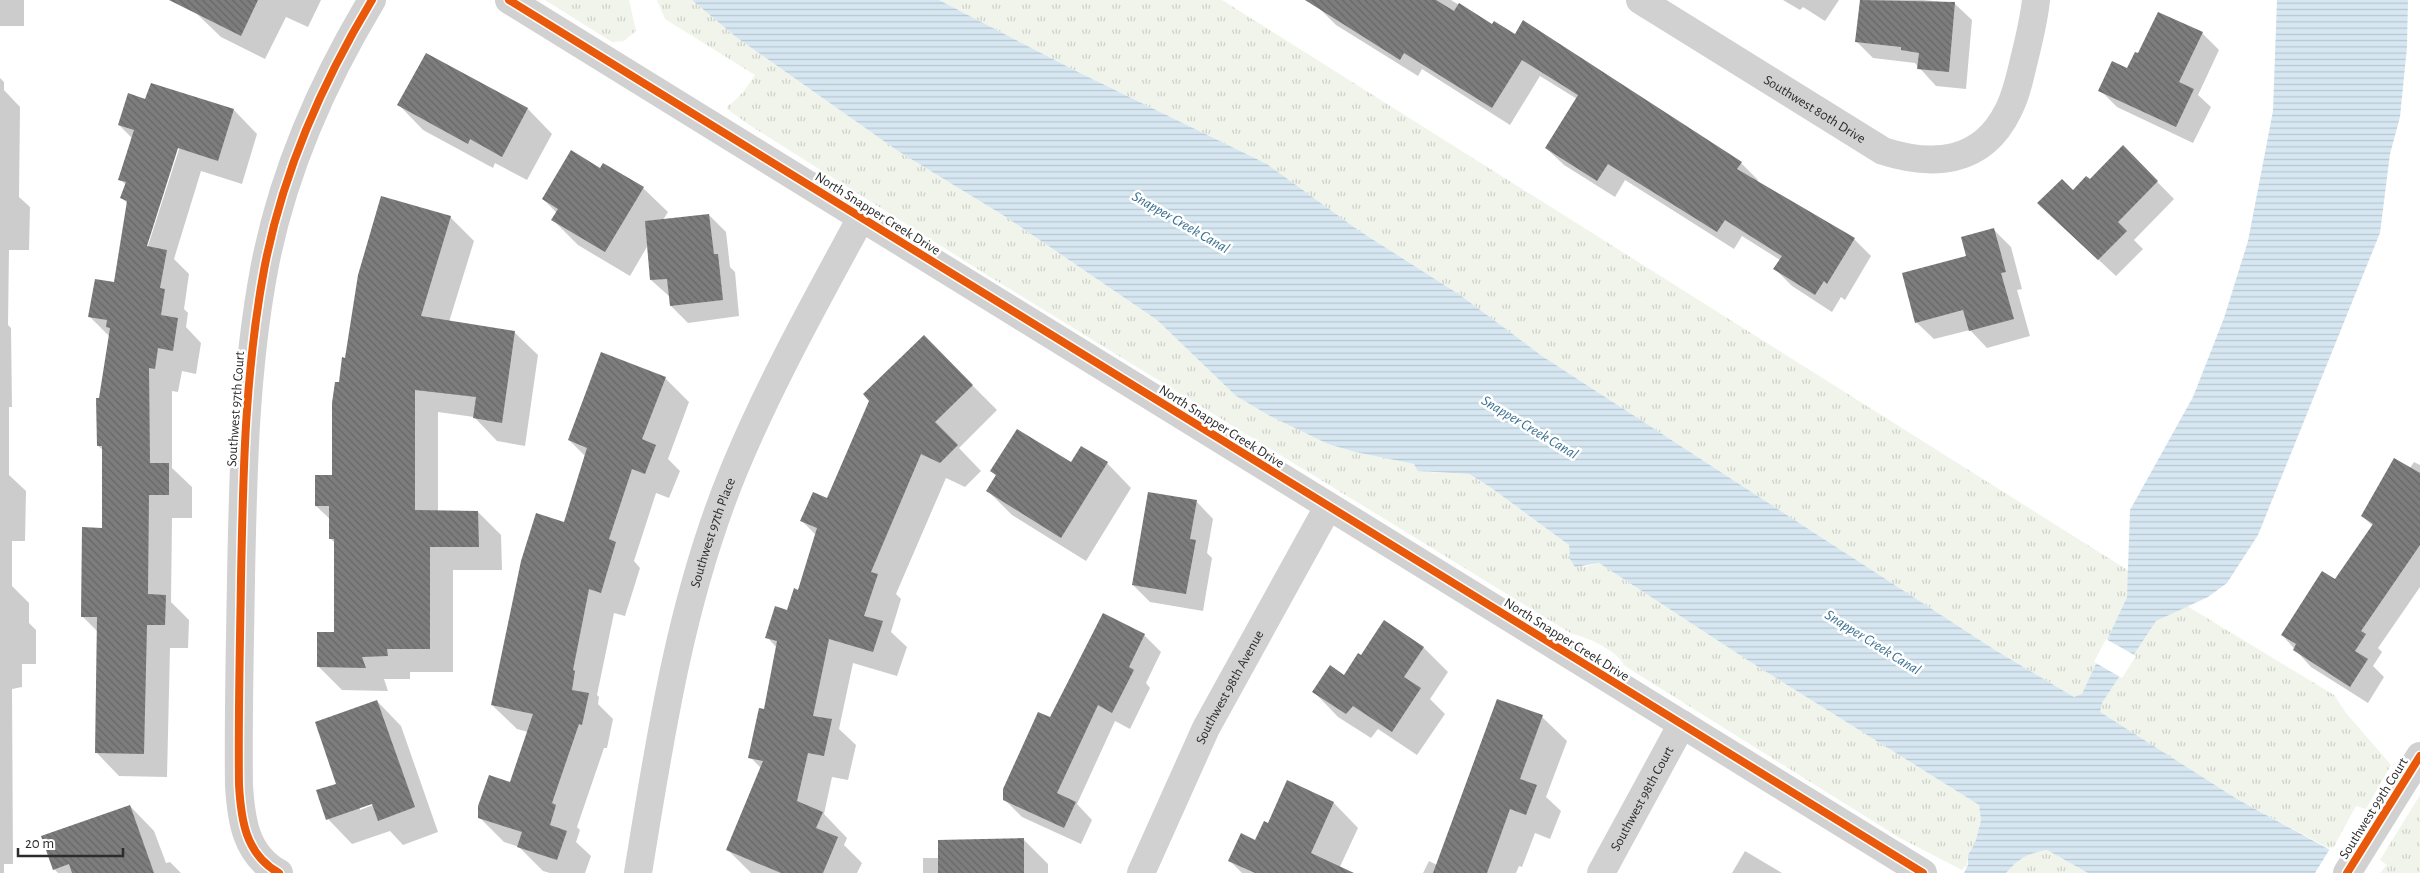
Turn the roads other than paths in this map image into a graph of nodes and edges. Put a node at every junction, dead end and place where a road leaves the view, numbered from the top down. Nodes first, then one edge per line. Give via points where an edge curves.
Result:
1 (372, 0) edge
2 (509, 0) edge
3 (1640, 0) edge
4 (2036, 0) edge
5 (861, 218) junction
6 (1328, 507) junction
7 (1682, 724) junction
8 (2420, 756) edge
9 (279, 873) edge
10 (638, 873) edge
11 (1140, 873) edge
12 (1601, 873) edge
13 (1923, 873) edge
14 (2347, 873) edge

1 - 9 street, Southwest 97th Court via 331,73 300,148 270,241 254,331 243,459 238,764 244,830 265,863
2 - 5 street, North Snapper Creek Drive
3 - 4 street, Southwest 80th Drive via 1883,151 1901,157 1942,160 1965,155 1982,144 2008,111 2019,80
5 - 6 street, North Snapper Creek Drive
5 - 10 street, Southwest 97th Place via 792,343 744,445 717,514 675,662
6 - 7 street, North Snapper Creek Drive
6 - 11 street, Southwest 98th Avenue via 1206,728
7 - 12 street, Southwest 98th Court
7 - 13 street, North Snapper Creek Drive
8 - 14 street, Southwest 99th Court

